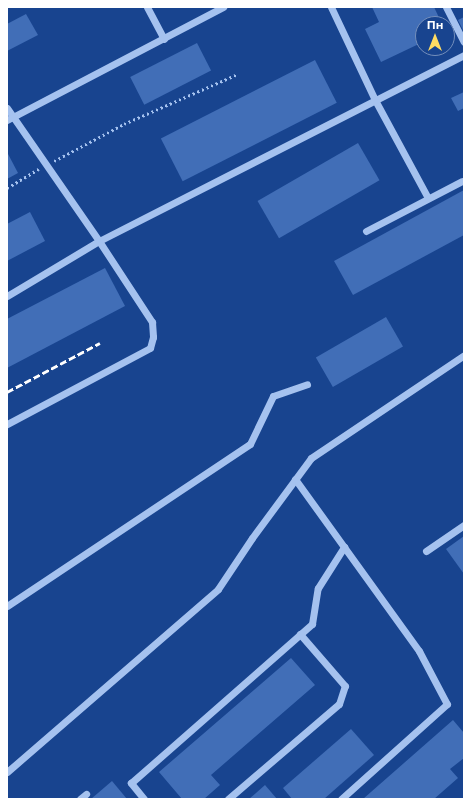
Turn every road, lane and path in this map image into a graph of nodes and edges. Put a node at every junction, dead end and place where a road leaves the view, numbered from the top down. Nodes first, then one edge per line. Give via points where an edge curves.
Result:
1 (146, 7) edge
2 (223, 7) edge
3 (331, 7) edge
4 (446, 7) edge
5 (164, 38) junction
6 (464, 42) edge
7 (464, 55) edge
8 (238, 74) dead end
9 (375, 100) junction
10 (7, 108) edge
11 (10, 118) edge
12 (46, 165) junction
13 (462, 181) dead end
14 (7, 188) edge
15 (428, 198) junction
16 (366, 231) dead end
17 (99, 241) junction
18 (7, 296) edge
19 (464, 355) edge
20 (307, 384) dead end
21 (7, 424) edge
22 (295, 479) junction
23 (464, 525) edge
24 (344, 547) junction
25 (426, 551) dead end
26 (7, 606) edge
27 (300, 634) junction
28 (7, 772) edge
29 (86, 794) dead end
30 (80, 799) edge
31 (144, 799) edge
32 (228, 799) edge
33 (341, 799) edge

1 - 5 lane
2 - 5 lane
3 - 9 lane
4 - 6 lane
5 - 11 lane
7 - 9 lane
8 - 12 path via 124,124
9 - 15 lane
9 - 17 lane
10 - 11 lane
11 - 12 lane
12 - 14 path
12 - 17 lane
13 - 15 lane
15 - 16 lane
17 - 18 lane
17 - 21 lane via 152,322 153,337 150,348
19 - 22 lane via 311,458
20 - 26 lane via 273,396 250,444
22 - 24 lane
22 - 28 lane via 218,589
23 - 25 lane
24 - 27 lane via 318,588 312,624
24 - 33 lane via 418,651 447,704
27 - 31 lane via 131,783
27 - 32 lane via 345,686 338,704
29 - 30 lane

